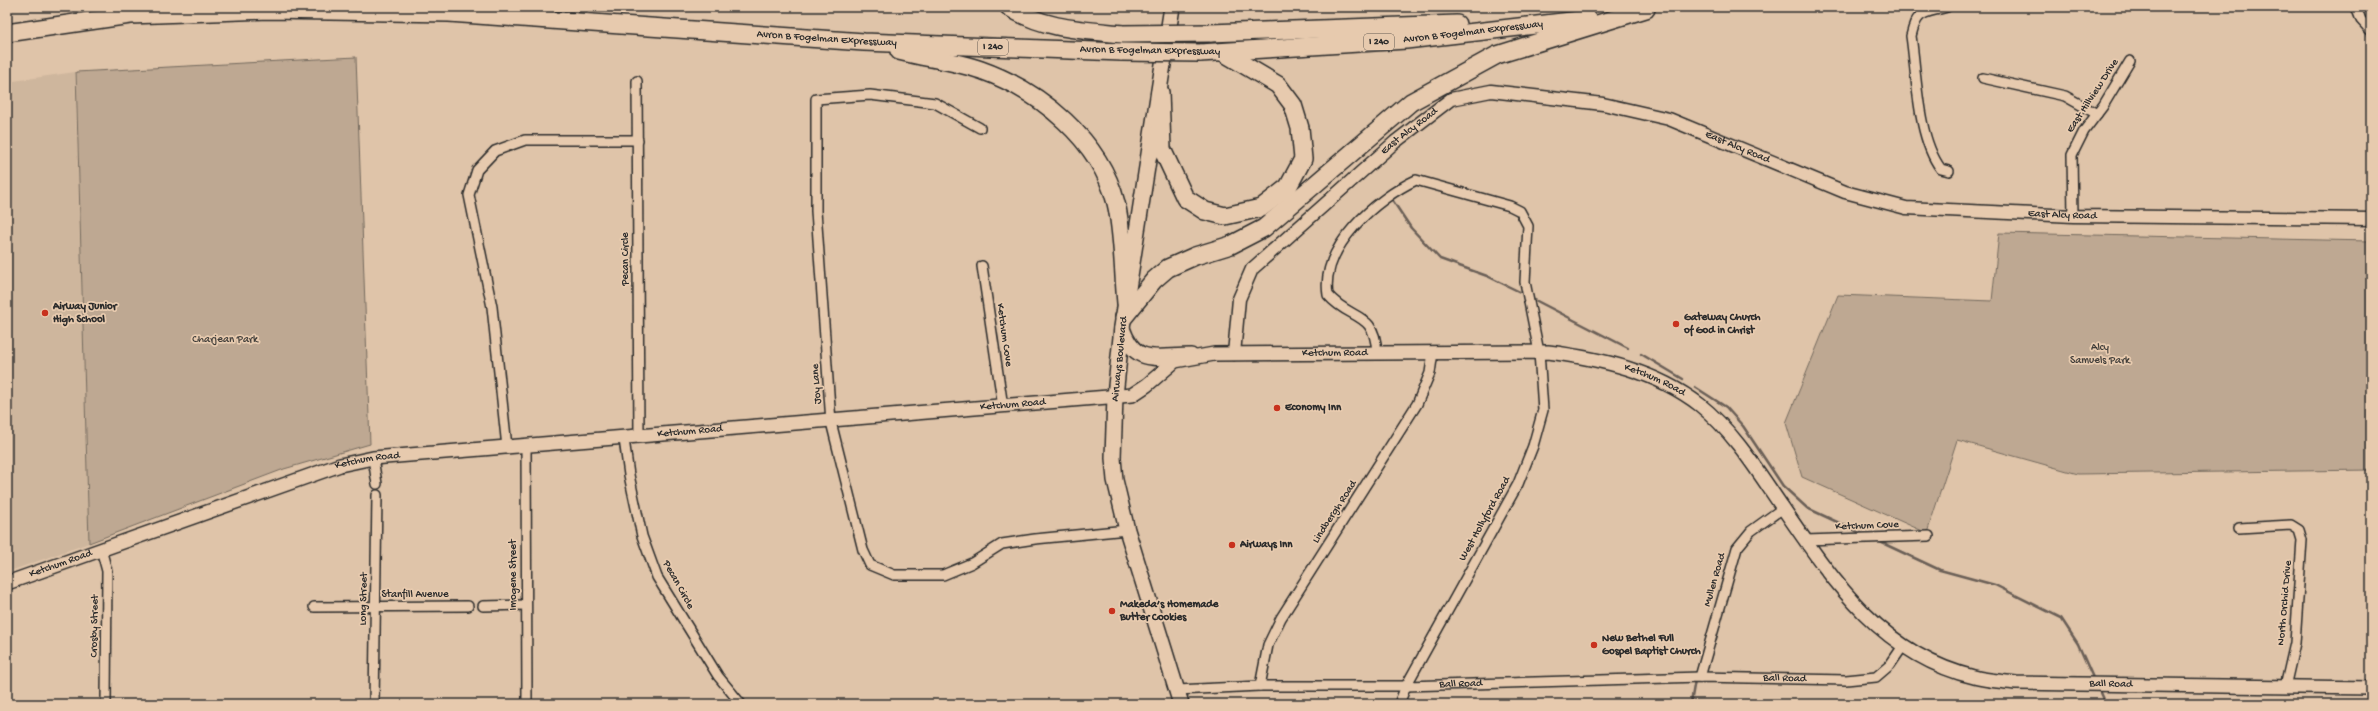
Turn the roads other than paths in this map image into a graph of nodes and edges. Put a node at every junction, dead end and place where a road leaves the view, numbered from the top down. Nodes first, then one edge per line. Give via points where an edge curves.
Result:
1 (1009, 7) edge
2 (1172, 7) edge
3 (1948, 7) edge
4 (2356, 7) edge
5 (1649, 8) edge
6 (1532, 25) junction
7 (2371, 31) edge
8 (7, 33) edge
9 (864, 42) junction
10 (1224, 52) junction
11 (2130, 61) dead end
12 (1983, 78) dead end
13 (637, 81) dead end
14 (1160, 92) junction
15 (2097, 114) junction
16 (980, 128) dead end
17 (638, 140) junction
18 (1949, 171) dead end
19 (2073, 216) junction
20 (2371, 219) edge
21 (982, 266) dead end
22 (1124, 315) junction
23 (1433, 352) junction
24 (1539, 352) junction
25 (1377, 353) junction
26 (1234, 354) junction
27 (1191, 356) junction
28 (1115, 396) junction
29 (1003, 407) junction
30 (831, 422) junction
31 (639, 438) junction
32 (624, 439) junction
33 (526, 446) junction
34 (507, 447) junction
35 (373, 458) junction
36 (377, 484) dead end
37 (377, 495) dead end
38 (1782, 508) junction
39 (2239, 528) dead end
40 (1128, 530) junction
41 (1929, 536) dead end
42 (1805, 540) junction
43 (101, 549) junction
44 (7, 583) edge
45 (526, 605) junction
46 (468, 606) dead end
47 (483, 606) dead end
48 (314, 607) dead end
49 (376, 607) junction
50 (1903, 646) junction
51 (1696, 678) junction
52 (1260, 686) junction
53 (1406, 686) junction
54 (2285, 687) junction
55 (2371, 688) edge
56 (1179, 697) edge
57 (106, 704) edge
58 (374, 704) edge
59 (527, 704) edge
60 (742, 704) edge
61 (1399, 704) edge

1 - 6 highway, bridge via 1025,18 1062,29 1122,34 1464,24
2 - 14 main road, Airways Boulevard
3 - 18 street via 1919,15 1914,22 1911,36 1924,133 1929,150 1941,169
4 - 7 street via 2361,20
5 - 6 highway, Avron B Fogelman Expressway / I 240
5 - 22 highway via 1497,55 1411,102 1264,228 1231,245 1195,256 1168,268 1154,280
6 - 10 highway, Avron B Fogelman Expressway / I 240 via 1406,40
8 - 9 highway, Avron B Fogelman Expressway / I 240 via 130,15 270,10 449,13
9 - 10 highway, Avron B Fogelman Expressway / I 240, bridge via 1122,52
9 - 22 highway via 948,60 1003,78 1024,89 1073,130 1106,176 1116,204
10 - 14 highway via 1278,85 1293,105 1300,128 1303,159 1288,187 1261,208 1226,216 1205,211 1185,198 1162,149
11 - 15 street, East Hillview Drive
12 - 15 street via 2065,96
13 - 17 street, Pecan Circle
14 - 22 main road, Airways Boulevard
15 - 19 street, East Hillview Drive via 2084,131 2072,155
16 - 30 street, Joy Lane via 935,103 870,95 816,99 816,210
17 - 31 street, Pecan Circle
17 - 34 street via 525,140 495,151 477,170 469,195 492,307
19 - 20 street, East Alcy Road
19 - 26 street, East Alcy Road via 1906,208 1845,192 1669,119 1603,104 1491,91 1451,99 1395,142 1252,269 1239,299
21 - 29 street, Ketchum Cove
22 - 27 main road via 1132,350 1144,356
22 - 28 main road, Airways Boulevard
23 - 24 main road, Ketchum Road
23 - 25 main road, Ketchum Road
23 - 52 street, Lindbergh Road via 1430,373 1418,404 1281,618 1268,645
24 - 25 street, West Hollyford Road via 1525,282 1528,226 1520,211 1416,180 1371,210 1352,229 1332,262 1328,295 1360,317 1374,331
24 - 38 main road, Ketchum Road via 1598,358 1642,373 1700,405 1727,431 1763,476
24 - 53 street, West Hollyford Road via 1543,410 1521,478
25 - 26 main road, Ketchum Road
26 - 27 main road, Ketchum Road
27 - 28 main road, Ketchum Road via 1175,361 1148,386 1132,395
28 - 29 main road, Ketchum Road
28 - 40 main road, Airways Boulevard via 1114,473
29 - 30 main road, Ketchum Road
30 - 31 main road, Ketchum Road
30 - 40 street, Joy Lane via 863,550 870,565 894,575 943,575 972,563 1002,544
31 - 32 main road, Ketchum Road
32 - 33 main road, Ketchum Road
32 - 60 street, Pecan Circle via 642,536 657,577 718,676
33 - 34 main road, Ketchum Road
33 - 45 street, Imogene Street
34 - 35 main road, Ketchum Road
35 - 36 street
35 - 43 main road, Ketchum Road via 340,465
37 - 49 street, Long Street
38 - 42 main road, Ketchum Road
38 - 51 street, Mullen Road via 1751,531 1737,548
39 - 54 street, North Orchid Drive via 2291,525 2299,530 2302,540 2295,643
40 - 56 main road, Airways Boulevard
41 - 42 street, Ketchum Cove
42 - 50 main road, Ketchum Road via 1850,599 1881,630
43 - 44 main road, Ketchum Road
43 - 57 street, Crosby Street via 107,571
45 - 47 street
45 - 59 street, Imogene Street
46 - 49 street, Stanfill Avenue
48 - 49 street, Stanfill Avenue
49 - 58 street, Long Street
50 - 51 street, Ball Road via 1890,665 1876,677 1846,680
50 - 54 main road, Ball Road via 1941,666 1974,678 2016,683
51 - 53 street, Ball Road
52 - 53 street, Ball Road
52 - 56 street, Ball Road
53 - 61 street, West Hollyford Road
54 - 55 main road, Ball Road

